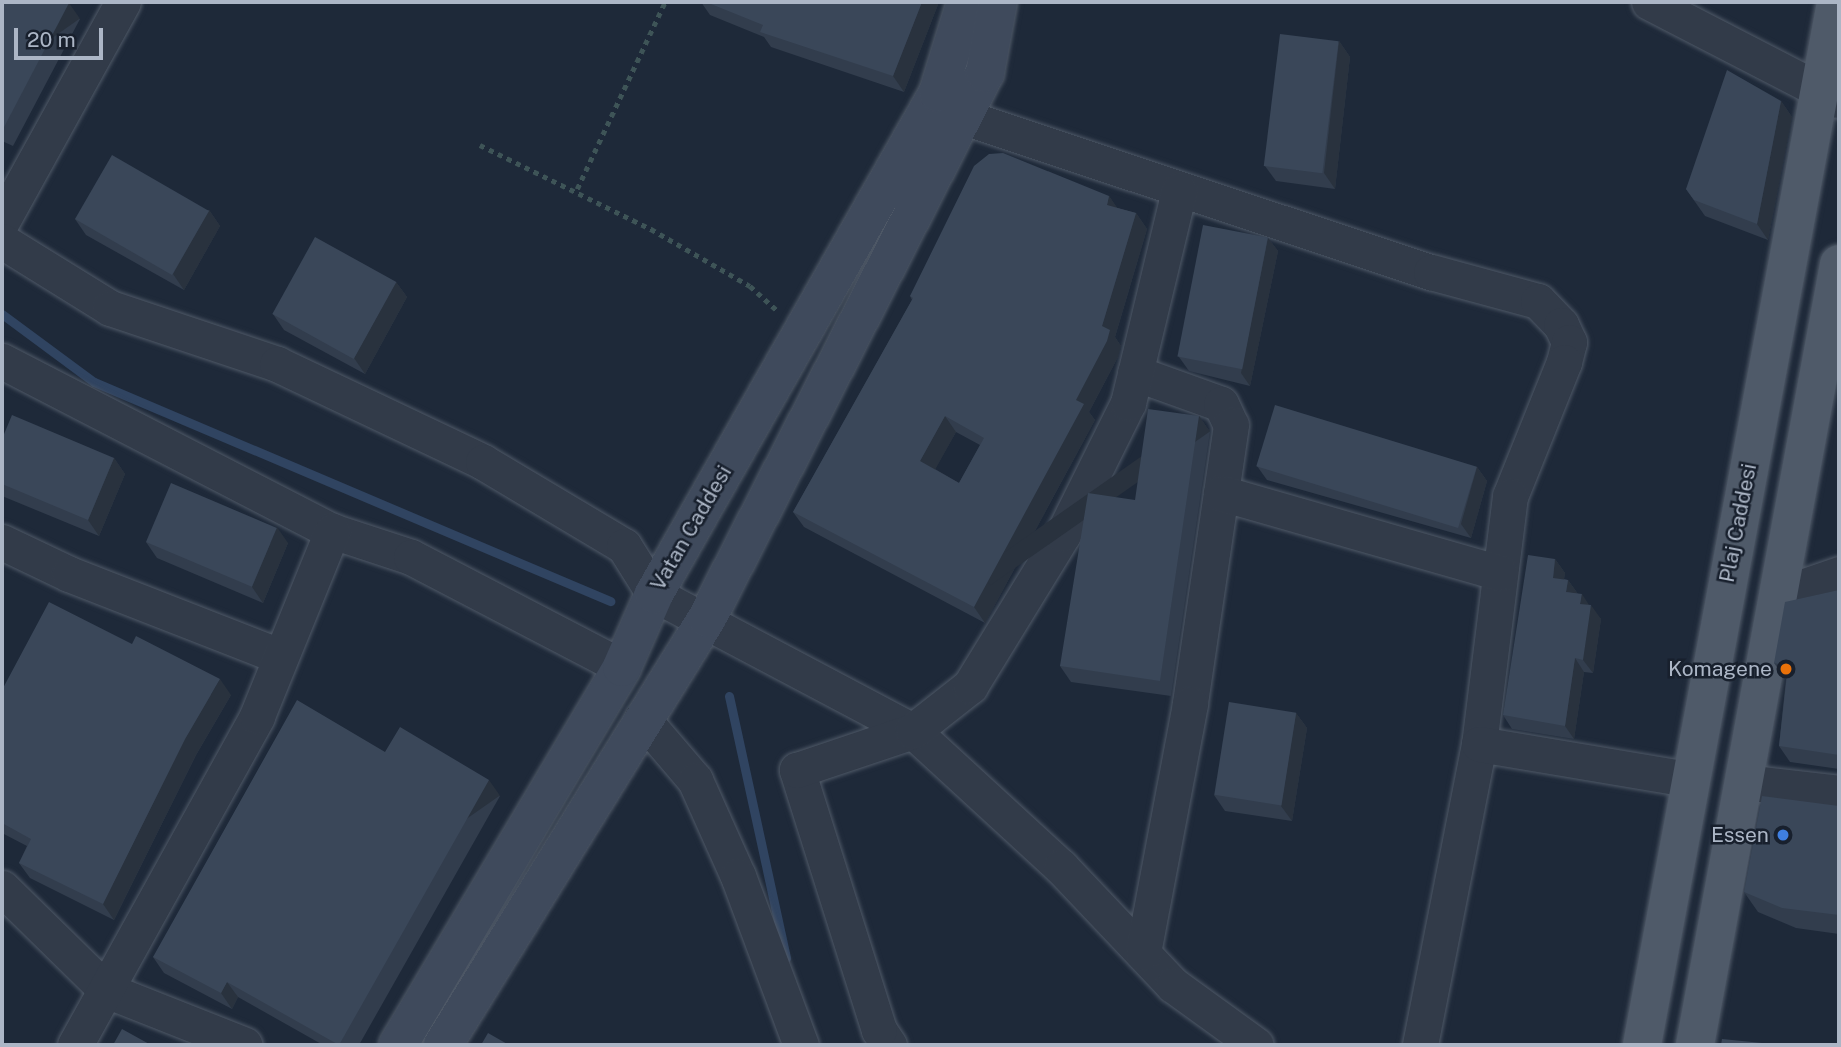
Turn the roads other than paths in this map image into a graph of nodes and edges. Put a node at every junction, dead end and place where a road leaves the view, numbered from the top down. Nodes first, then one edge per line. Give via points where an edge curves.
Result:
1 (123, 2) edge
2 (966, 2) edge
3 (999, 2) edge
4 (1649, 2) edge
5 (1836, 2) edge
6 (1831, 96) edge
7 (964, 117) junction
8 (1179, 190) junction
9 (2, 221) edge
10 (2, 241) edge
11 (1839, 264) edge
12 (2, 361) edge
13 (1135, 373) junction
14 (1222, 493) junction
15 (332, 531) junction
16 (2, 542) edge
17 (1500, 573) junction
18 (1839, 574) edge
19 (654, 594) junction
20 (1781, 594) junction
21 (707, 618) junction
22 (279, 656) junction
23 (622, 667) junction
24 (642, 718) junction
25 (913, 731) junction
26 (1479, 744) junction
27 (1689, 779) junction
28 (1743, 782) junction
29 (1839, 793) edge
30 (2, 888) edge
31 (1143, 953) junction
32 (106, 990) junction
33 (75, 1045) edge
34 (245, 1045) edge
35 (398, 1045) edge
36 (443, 1045) edge
37 (801, 1045) edge
38 (889, 1045) edge
39 (1256, 1045) edge
40 (1420, 1045) edge
41 (1642, 1045) edge
42 (1695, 1045) edge

1 - 9 street
2 - 19 main road, Vatan Caddesi via 938,93
3 - 7 main road via 985,73
4 - 6 street
5 - 6 main road, Plaj Caddesi
6 - 27 main road, Plaj Caddesi
7 - 8 street
7 - 21 main road
8 - 13 street
8 - 17 street via 1538,302 1561,325 1569,342 1567,352 1510,496
10 - 19 street via 110,307 277,364 483,462 624,546
11 - 20 main road
12 - 15 street
13 - 14 street via 1221,404 1231,425
13 - 25 street via 1128,403 1063,534 970,686
14 - 17 street
14 - 31 street via 1190,704
15 - 22 street
15 - 23 street via 411,557
16 - 22 street
17 - 26 street
18 - 20 street
19 - 21 street
19 - 23 main road, Vatan Caddesi
20 - 28 main road
21 - 24 main road
21 - 25 street
22 - 32 street via 257,716
23 - 35 main road, Vatan Caddesi
24 - 36 main road
24 - 37 street via 695,780 738,876
25 - 31 street via 1061,867
25 - 38 street via 797,770 879,1030
26 - 27 street
26 - 40 street
27 - 41 main road, Plaj Caddesi
28 - 29 street
28 - 42 main road
30 - 32 street
31 - 39 street via 1173,985
32 - 33 street
32 - 34 street

